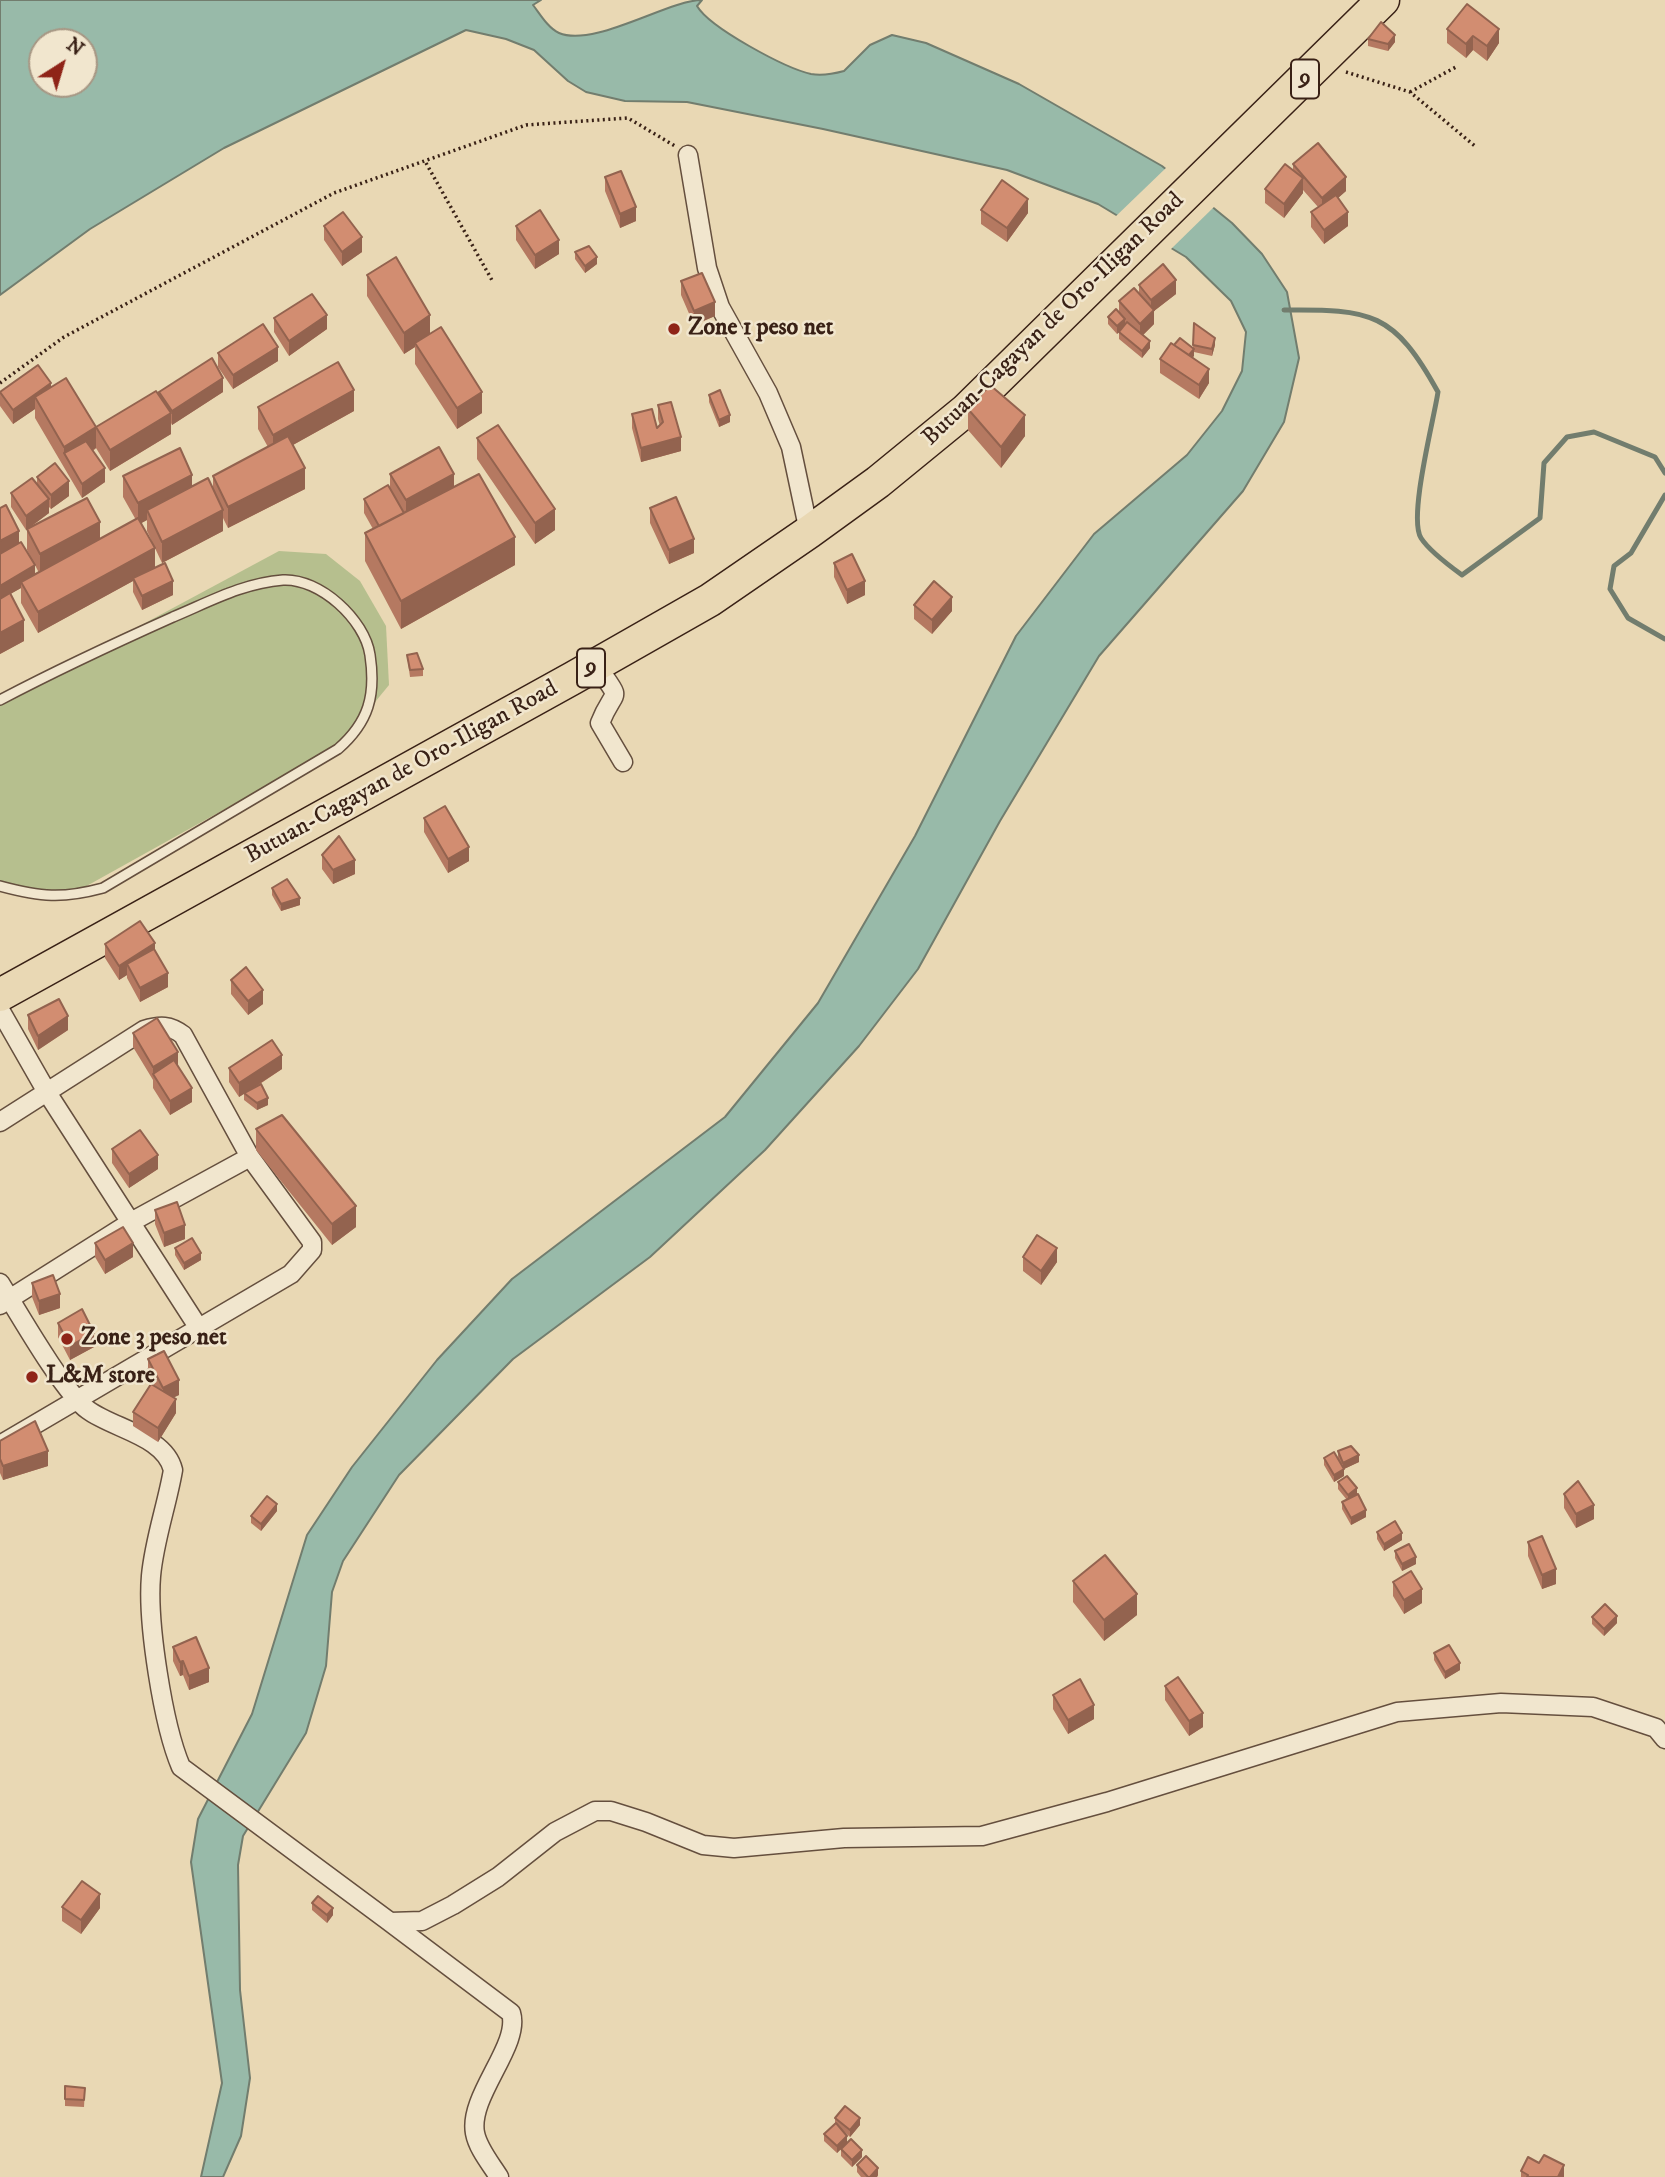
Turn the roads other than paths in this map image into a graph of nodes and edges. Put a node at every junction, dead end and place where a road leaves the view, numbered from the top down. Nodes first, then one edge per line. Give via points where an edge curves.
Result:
1 (1383, 0) edge
2 (688, 155) road end
3 (809, 532) junction
4 (596, 665) junction
5 (0, 700) edge
6 (622, 761) dead end
7 (0, 886) edge
8 (0, 995) edge
9 (0, 1010) edge
10 (48, 1094) junction
11 (0, 1122) edge
12 (250, 1157) junction
13 (131, 1222) junction
14 (0, 1283) edge
15 (5, 1303) edge
16 (200, 1329) junction
17 (78, 1401) junction
18 (0, 1446) edge
19 (1665, 1738) edge
20 (390, 1922) junction
21 (499, 2177) edge

1 - 3 highway, Butuan-Cagayan de Oro-Iligan Road / 9 via 966,410
2 - 3 street via 707,268 720,307 768,393 791,447
3 - 4 highway, Butuan-Cagayan de Oro-Iligan Road / 9 via 710,600
4 - 6 street via 615,693 600,723
4 - 8 highway, Butuan-Cagayan de Oro-Iligan Road / 9
5 - 7 lane via 85,656 249,584 287,580 319,590 350,612 369,651 374,688 355,735 338,749 103,888 69,897 35,896
9 - 10 street
10 - 11 street
10 - 12 street via 144,1030 173,1028 183,1035
10 - 13 street
12 - 13 street
12 - 16 street via 312,1242 312,1250 291,1274
13 - 15 street
13 - 16 street
14 - 15 street
15 - 17 street
16 - 17 street
17 - 18 street
17 - 20 street via 99,1417 159,1447 173,1470 150,1597 167,1728 181,1767
19 - 20 street via 1656,1728 1592,1707 1501,1703 1397,1712 982,1836 844,1838 734,1848 703,1845 646,1822 595,1811 555,1832 453,1905 422,1921
20 - 21 street via 511,2013 512,2026 475,2121 482,2151

